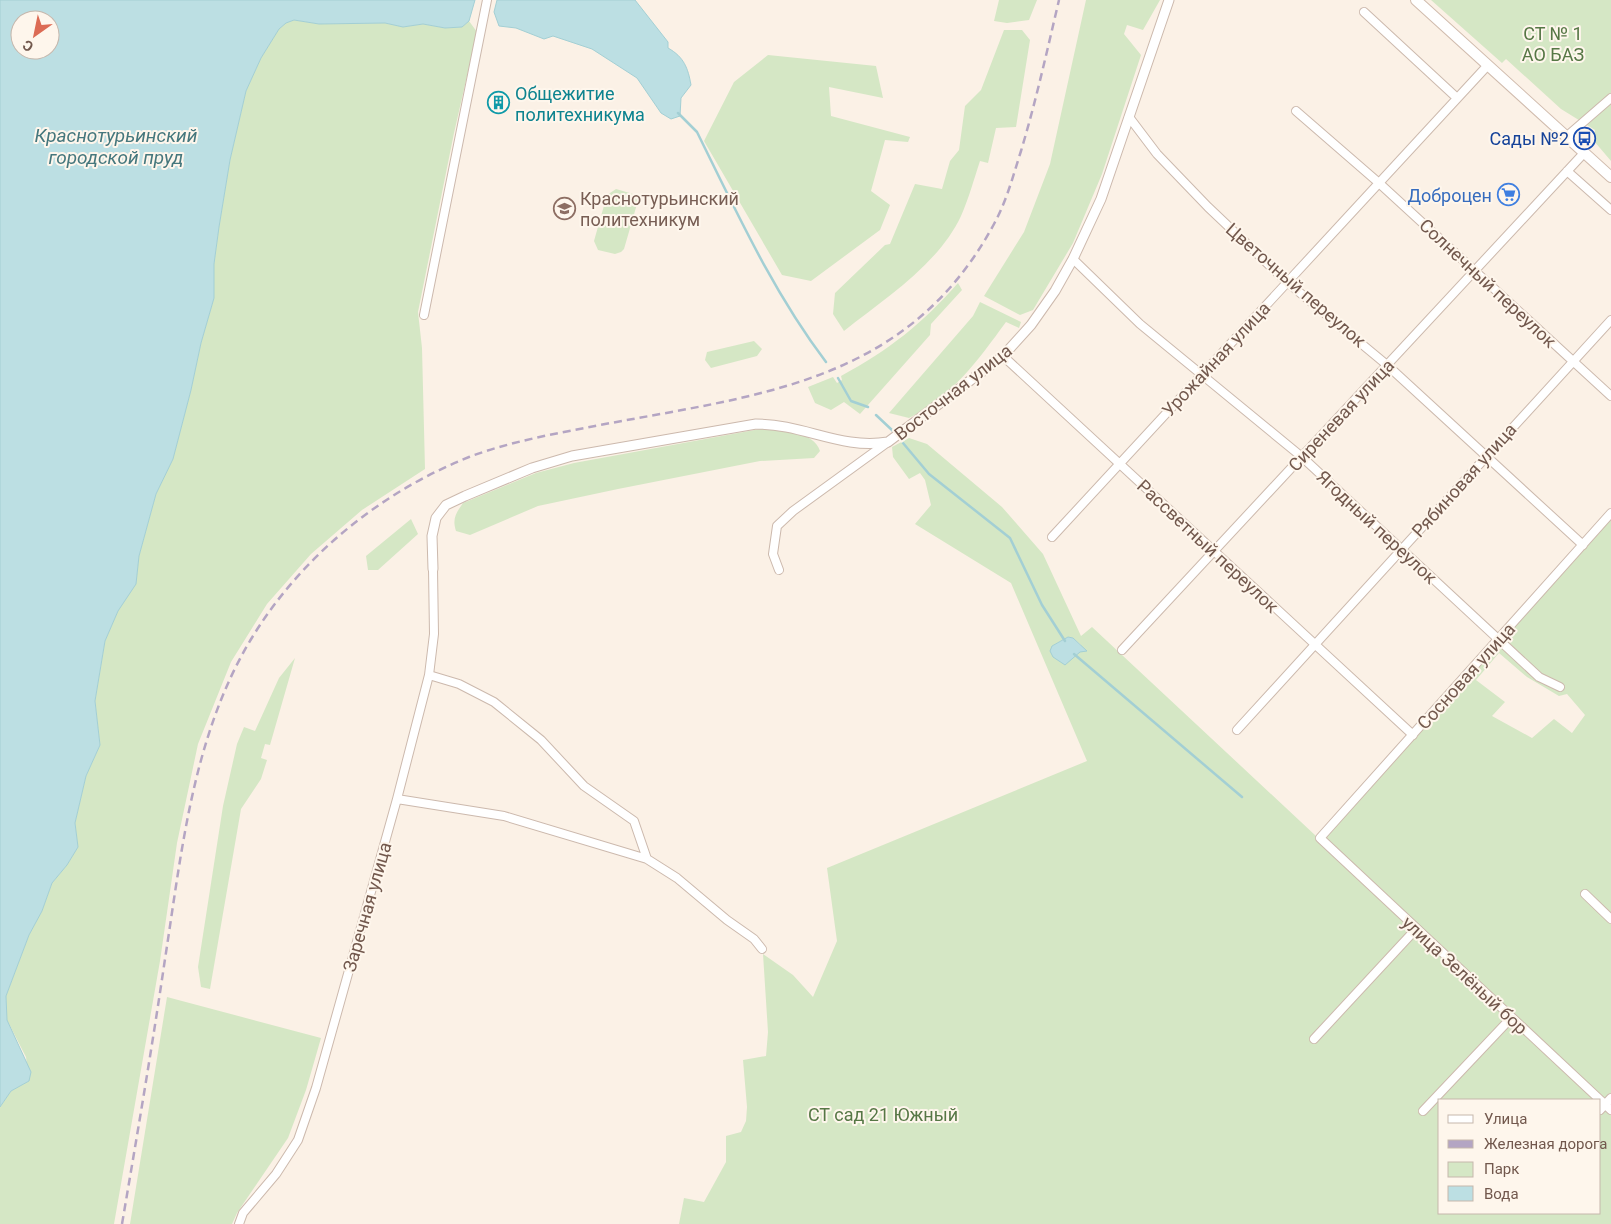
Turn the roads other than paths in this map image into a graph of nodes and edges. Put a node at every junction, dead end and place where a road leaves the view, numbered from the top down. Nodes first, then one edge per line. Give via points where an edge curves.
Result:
1 (487, 0) edge
2 (1169, 0) edge
3 (1416, 0) edge
4 (1364, 12) dead end
5 (1488, 65) junction
6 (1459, 95) junction
7 (1611, 98) edge
8 (1296, 111) dead end
9 (1129, 117) junction
10 (1566, 137) junction
11 (1584, 153) junction
12 (1567, 171) junction
13 (1611, 178) edge
14 (1379, 183) junction
15 (1611, 210) edge
16 (1073, 259) junction
17 (1475, 270) junction
18 (1287, 282) junction
19 (424, 315) dead end
20 (1611, 320) edge
21 (1003, 356) junction
22 (1573, 361) junction
23 (1387, 365) junction
24 (1200, 376) junction
25 (1611, 396) edge
26 (888, 442) junction
27 (1487, 456) junction
28 (1302, 457) junction
29 (1119, 464) junction
30 (1611, 514) edge
31 (1052, 537) dead end
32 (1583, 545) junction
33 (1401, 550) junction
34 (1214, 552) junction
35 (433, 569) joint
36 (779, 570) dead end
37 (1497, 640) junction
38 (1315, 644) junction
39 (1122, 650) dead end
40 (429, 675) junction
41 (1560, 687) dead end
42 (1237, 730) dead end
43 (1413, 735) junction
44 (397, 799) junction
45 (1320, 838) joint
46 (646, 859) junction
47 (1585, 894) dead end
48 (1611, 919) edge
49 (1416, 929) junction
50 (762, 949) dead end
51 (1511, 1018) junction
52 (1314, 1039) dead end
53 (1611, 1098) edge
54 (1595, 1099) edge
55 (1605, 1109) edge
56 (1423, 1111) dead end
57 (239, 1224) edge

1 - 19 street
2 - 9 street, Восточная улица
3 - 5 main road
4 - 6 street
5 - 6 street, Урожайная улица
5 - 10 main road
6 - 14 street, Урожайная улица
7 - 10 street
8 - 14 street, Солнечный переулок
9 - 16 street, Восточная улица via 1101,199
9 - 18 street, Цветочный переулок via 1157,154
10 - 11 main road
11 - 12 street, Сиреневая улица
11 - 13 main road
12 - 15 street
12 - 17 street, Сиреневая улица
14 - 17 street, Солнечный переулок
14 - 18 street, Урожайная улица
16 - 21 street, Восточная улица via 1035,318
16 - 24 street, Ягодный переулок
17 - 22 street, Солнечный переулок
17 - 23 street, Сиреневая улица
18 - 23 street, Цветочный переулок
18 - 24 street, Урожайная улица
20 - 22 street, Рябиновая улица
21 - 26 street, Восточная улица
21 - 29 street, Рассветный переулок
22 - 25 street, Солнечный переулок
22 - 27 street, Рябиновая улица
23 - 27 street, Цветочный переулок
23 - 28 street, Сиреневая улица
24 - 28 street, Ягодный переулок
24 - 29 street, Урожайная улица
26 - 35 street, Восточная улица via 854,444 785,425 756,424 572,456 532,468 446,505 436,518 432,536
26 - 36 street via 777,526 773,554
27 - 32 street, Цветочный переулок
27 - 33 street, Рябиновая улица
28 - 33 street, Ягодный переулок
28 - 34 street, Сиреневая улица
29 - 31 street, Урожайная улица
29 - 34 street, Рассветный переулок
30 - 32 street, Сосновая улица
32 - 37 street, Сосновая улица
33 - 37 street, Ягодный переулок
33 - 38 street, Рябиновая улица
34 - 38 street, Рассветный переулок
34 - 39 street, Сиреневая улица
35 - 40 street, Заречная улица via 434,634
37 - 41 street, Ягодный переулок via 1538,677
37 - 43 street, Сосновая улица
38 - 42 street, Рябиновая улица
38 - 43 street, Рассветный переулок
40 - 44 street, Заречная улица
40 - 46 street via 459,684 494,702 542,740 584,786 634,821
43 - 45 street, Сосновая улица
44 - 46 street via 504,816
44 - 57 street, Заречная улица via 316,1088 298,1140 276,1174 243,1213
45 - 49 street, улица Зелёный бор
46 - 50 street via 677,878 754,939
47 - 48 street
49 - 51 street, улица Зелёный бор
49 - 52 street
51 - 54 street, улица Зелёный бор
51 - 56 street
53 - 55 street

